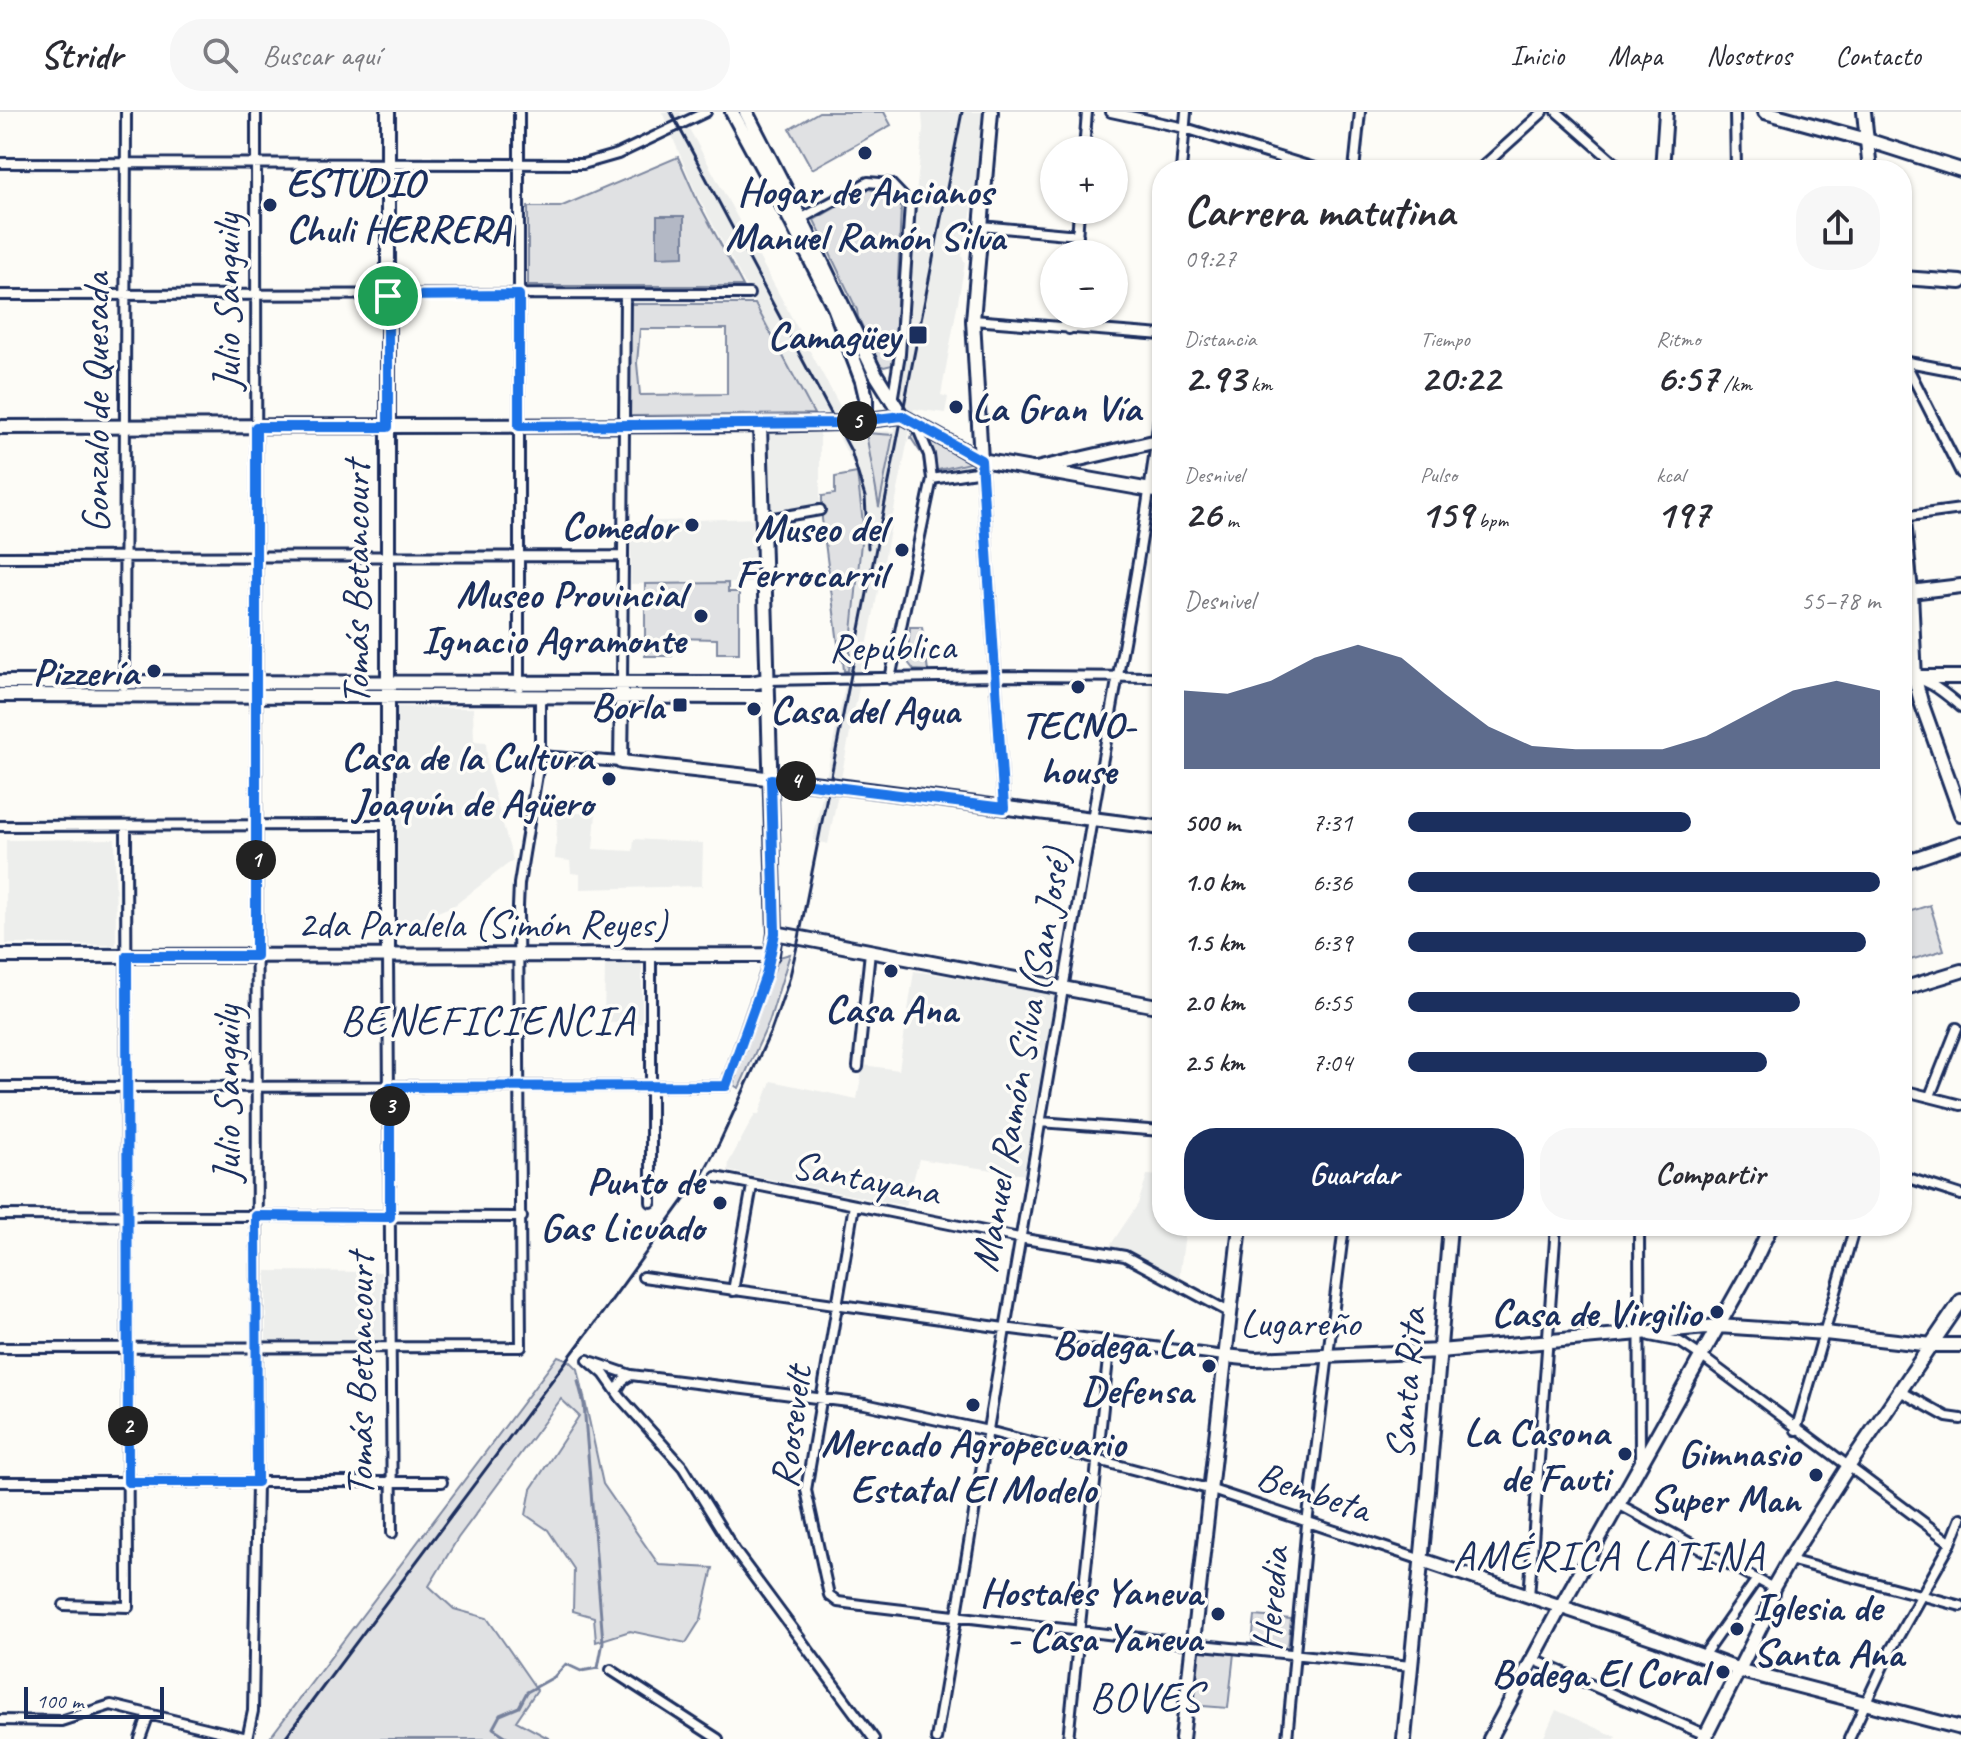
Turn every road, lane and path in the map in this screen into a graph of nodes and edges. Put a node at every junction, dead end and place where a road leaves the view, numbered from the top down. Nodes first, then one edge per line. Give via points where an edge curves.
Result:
1 (126, 112) edge
2 (256, 112) edge
3 (388, 112) edge
4 (519, 112) edge
5 (706, 112) edge
6 (732, 112) edge
7 (746, 112) edge
8 (991, 112) edge
9 (1087, 112) edge
10 (1111, 112) edge
11 (1186, 112) edge
12 (1360, 112) edge
13 (1543, 112) edge
14 (1557, 112) edge
15 (1666, 112) edge
16 (1735, 112) edge
17 (1765, 112) edge
18 (1864, 112) edge
19 (1185, 128) junction
20 (1085, 136) edge
21 (1867, 140) junction
22 (1182, 160) edge
23 (1289, 160) edge
24 (1355, 160) edge
25 (1490, 160) edge
26 (1612, 160) edge
27 (1663, 160) edge
28 (1736, 160) edge
29 (1869, 160) edge
30 (0, 163) edge
31 (256, 164) junction
32 (388, 164) junction
33 (519, 164) junction
34 (126, 165) junction
35 (1961, 170) edge
36 (1078, 224) edge
37 (981, 226) junction
38 (800, 227) junction
39 (1078, 235) junction
40 (1077, 240) edge
41 (1912, 279) edge
42 (1961, 282) edge
43 (749, 294) dead end
44 (0, 295) edge
45 (519, 295) junction
46 (625, 295) junction
47 (126, 296) junction
48 (256, 296) junction
49 (388, 296) junction
50 (973, 320) junction
51 (1069, 329) joint
52 (1152, 334) edge
53 (1912, 363) edge
54 (897, 371) junction
55 (1961, 372) edge
56 (875, 373) junction
57 (1912, 378) edge
58 (891, 402) junction
59 (902, 416) junction
60 (861, 421) junction
61 (916, 423) junction
62 (760, 425) junction
63 (519, 426) junction
64 (624, 426) junction
65 (0, 427) edge
66 (125, 427) junction
67 (256, 427) junction
68 (388, 427) junction
69 (1152, 443) edge
70 (981, 465) junction
71 (1036, 469) junction
72 (1961, 473) edge
73 (932, 479) junction
74 (1152, 490) edge
75 (1961, 509) edge
76 (820, 510) dead end
77 (1152, 511) edge
78 (1912, 516) edge
79 (762, 520) junction
80 (519, 555) junction
81 (387, 556) junction
82 (623, 556) junction
83 (0, 557) edge
84 (255, 557) junction
85 (124, 558) junction
86 (1961, 586) edge
87 (1912, 592) edge
88 (996, 676) junction
89 (1119, 677) junction
90 (1152, 677) edge
91 (1912, 677) edge
92 (1961, 677) edge
93 (1912, 678) edge
94 (890, 679) junction
95 (766, 680) junction
96 (0, 682) edge
97 (1912, 683) edge
98 (124, 689) junction
99 (256, 689) junction
100 (387, 690) junction
101 (622, 690) junction
102 (751, 690) junction
103 (519, 691) junction
104 (0, 695) edge
105 (540, 697) junction
106 (767, 697) junction
107 (1961, 707) edge
108 (540, 756) junction
109 (621, 762) junction
110 (771, 779) junction
111 (1004, 808) junction
112 (1961, 814) edge
113 (1092, 821) junction
114 (256, 825) junction
115 (388, 825) junction
116 (0, 826) edge
117 (126, 826) junction
118 (1152, 827) edge
119 (1961, 843) edge
120 (1912, 860) edge
121 (775, 933) junction
122 (870, 952) junction
123 (388, 955) junction
124 (519, 955) junction
125 (651, 955) junction
126 (772, 955) junction
127 (0, 956) edge
128 (127, 956) junction
129 (256, 956) junction
130 (1961, 971) edge
131 (1912, 986) edge
132 (1064, 990) junction
133 (1152, 1005) edge
134 (1957, 1028) dead end
135 (858, 1067) dead end
136 (520, 1086) junction
137 (651, 1086) junction
138 (0, 1087) edge
139 (127, 1087) junction
140 (256, 1087) junction
141 (390, 1087) junction
142 (1912, 1092) edge
143 (1930, 1096) junction
144 (1961, 1105) edge
145 (1040, 1122) junction
146 (1152, 1130) edge
147 (716, 1177) dead end
148 (1912, 1179) edge
149 (752, 1186) junction
150 (1961, 1195) edge
151 (651, 1202) dead end
152 (854, 1205) junction
153 (0, 1215) edge
154 (127, 1216) junction
155 (256, 1216) junction
156 (390, 1217) junction
157 (522, 1217) junction
158 (1239, 1236) edge
159 (1343, 1236) edge
160 (1449, 1236) edge
161 (1555, 1236) edge
162 (1639, 1236) edge
163 (1766, 1236) edge
164 (1852, 1236) edge
165 (1019, 1238) junction
166 (643, 1277) dead end
167 (733, 1291) junction
168 (1961, 1301) edge
169 (836, 1305) junction
170 (1229, 1312) junction
171 (1718, 1326) junction
172 (1004, 1328) junction
173 (1641, 1333) junction
174 (1825, 1333) junction
175 (1110, 1340) junction
176 (1548, 1341) junction
177 (1925, 1344) junction
178 (1961, 1345) edge
179 (257, 1347) junction
180 (391, 1347) junction
181 (0, 1348) edge
182 (127, 1348) junction
183 (1440, 1351) junction
184 (1225, 1356) junction
185 (1701, 1356) junction
186 (1326, 1357) junction
187 (631, 1375) junction
188 (617, 1390) junction
189 (1900, 1391) junction
190 (821, 1397) junction
191 (1961, 1419) edge
192 (1796, 1430) junction
193 (988, 1431) junction
194 (1098, 1459) junction
195 (1640, 1467) junction
196 (1848, 1467) junction
197 (0, 1482) edge
198 (128, 1482) junction
199 (257, 1482) junction
200 (391, 1482) junction
201 (442, 1482) dead end
202 (1212, 1490) junction
203 (1618, 1504) junction
204 (1961, 1518) edge
205 (1307, 1524) junction
206 (392, 1533) dead end
207 (1951, 1543) junction
208 (1422, 1560) junction
209 (1789, 1560) junction
210 (1757, 1579) junction
211 (1773, 1588) junction
212 (1921, 1595) junction
213 (1529, 1597) junction
214 (64, 1605) dead end
215 (1961, 1606) edge
216 (1560, 1608) junction
217 (956, 1617) junction
218 (1079, 1631) junction
219 (1192, 1644) junction
220 (1295, 1654) junction
221 (1703, 1656) junction
222 (1532, 1659) junction
223 (1411, 1666) junction
224 (611, 1670) dead end
225 (1739, 1670) junction
226 (1865, 1704) junction
227 (149, 1714) junction
228 (0, 1720) edge
229 (1961, 1728) edge
230 (1705, 1737) edge
231 (140, 1739) edge
232 (247, 1739) edge
233 (718, 1739) edge
234 (874, 1739) edge
235 (936, 1739) edge
236 (1068, 1739) edge
237 (1182, 1739) edge
238 (1287, 1739) edge
239 (1404, 1739) edge
240 (1490, 1739) edge
241 (1849, 1739) edge

1 - 34 street, Gonzalo de Quesada
2 - 31 street, Julio Sanguily
3 - 32 street, Tomás Betancourt
4 - 33 street
5 - 33 street via 598,162
6 - 38 street
7 - 38 street
8 - 37 street
9 - 20 street
10 - 19 street
11 - 19 street
12 - 24 street
13 - 25 street
14 - 26 street
15 - 27 street
16 - 28 street
17 - 21 street
18 - 21 street
19 - 22 street
19 - 23 street
21 - 29 street
21 - 35 street
30 - 34 street
31 - 32 street
31 - 34 street
31 - 48 street, Julio Sanguily
32 - 33 street
32 - 49 street, Tomás Betancourt
33 - 45 street
34 - 47 street, Gonzalo de Quesada
36 - 39 street
37 - 39 street
37 - 50 street
38 - 54 street via 868,182 891,184 910,204
38 - 56 street
38 - 60 street via 862,381 866,411
39 - 40 street
41 - 42 street
43 - 46 street
44 - 47 street
45 - 46 street
45 - 49 street
45 - 63 street
46 - 64 street
47 - 48 street
47 - 66 street, Gonzalo de Quesada
48 - 49 street
48 - 67 street, Julio Sanguily
49 - 68 street, Tomás Betancourt
50 - 51 street
50 - 70 street
51 - 52 street
53 - 55 street
54 - 56 street via 889,378
54 - 58 street
56 - 58 street
57 - 72 street
58 - 59 street
59 - 60 street
59 - 61 street
60 - 62 street
61 - 70 street
61 - 73 street
62 - 64 street
62 - 79 street
63 - 64 street
63 - 68 street
63 - 80 street
64 - 82 street
65 - 66 street
66 - 67 street
66 - 85 street, Gonzalo de Quesada
67 - 68 street
67 - 84 street, Julio Sanguily
68 - 81 street, Tomás Betancourt
69 - 71 street
70 - 71 street
70 - 73 street
70 - 88 street
71 - 74 street
73 - 94 street
75 - 78 street
76 - 79 street
77 - 89 street, Manuel Ramón Silva (San José)
79 - 95 street
80 - 81 street
80 - 82 street
80 - 103 street
81 - 84 street
81 - 100 street, Tomás Betancourt
82 - 101 street
83 - 85 street
84 - 85 street
84 - 99 street, Julio Sanguily
85 - 98 street, Gonzalo de Quesada
86 - 87 street
88 - 89 street, República
88 - 94 street, República
88 - 111 street
89 - 90 street, República
89 - 113 street, Manuel Ramón Silva (San José)
91 - 92 street
93 - 107 street via 1932,685
94 - 95 street, República
95 - 102 street
95 - 106 street
96 - 98 street
97 - 112 street
98 - 99 street
98 - 104 street
99 - 100 street
99 - 114 street, Julio Sanguily
100 - 103 street
100 - 115 street, Tomás Betancourt
101 - 102 street
101 - 103 street
101 - 105 street
101 - 109 street
102 - 106 street
103 - 105 street
105 - 108 street
106 - 110 street
108 - 109 street
108 - 124 street via 519,884
109 - 110 street
110 - 111 street
110 - 121 street
111 - 113 street
113 - 118 street
113 - 132 street, Manuel Ramón Silva (San José)
114 - 115 street
114 - 117 street
114 - 129 street, Julio Sanguily
115 - 123 street, Tomás Betancourt
116 - 117 street
117 - 128 street
119 - 120 street
121 - 122 street
121 - 126 street
122 - 132 street
122 - 135 street
123 - 124 street, 2da Paralela (Simón Reyes)
123 - 129 street, 2da Paralela (Simón Reyes)
123 - 141 street, Tomás Betancourt
124 - 125 street, 2da Paralela (Simón Reyes)
124 - 136 street
125 - 126 street, 2da Paralela (Simón Reyes)
125 - 137 street
126 - 137 street via 726,1086
127 - 128 street, 2da Paralela (Simón Reyes)
128 - 129 street, 2da Paralela (Simón Reyes)
128 - 139 street
129 - 140 street, Julio Sanguily
130 - 131 street
132 - 133 street
132 - 145 street, Manuel Ramón Silva (San José)
134 - 143 street
136 - 137 street
136 - 141 street
136 - 157 street
137 - 151 street
138 - 139 street
139 - 140 street
139 - 154 street
140 - 141 street
140 - 155 street, Julio Sanguily
141 - 156 street, Tomás Betancourt
142 - 143 street
143 - 144 street
145 - 146 street
145 - 165 street, Manuel Ramón Silva (San José)
147 - 149 street, Santayana
148 - 150 street
149 - 152 street, Santayana
149 - 167 street
152 - 165 street, Santayana
152 - 169 street, Roosevelt
153 - 154 street
154 - 155 street
154 - 182 street
155 - 156 street
155 - 179 street, Julio Sanguily
156 - 157 street
156 - 180 street, Tomás Betancourt
157 - 180 street via 521,1347
158 - 170 street
159 - 186 street, Heredia
160 - 183 street, Santa Rita
161 - 176 street
162 - 173 street
163 - 171 street
164 - 174 street
165 - 170 street, Santayana via 1125,1256
165 - 172 street, Manuel Ramón Silva (San José)
166 - 167 street, Lugareño
167 - 169 street, Lugareño
168 - 177 street
169 - 172 street, Lugareño
169 - 190 street, Roosevelt
170 - 184 street
171 - 173 street, Lugareño
171 - 174 street, Lugareño
171 - 185 street
172 - 175 street, Lugareño
172 - 193 street, Manuel Ramón Silva (San José)
173 - 176 street, Lugareño
173 - 185 street via 1680,1342
173 - 195 street
174 - 177 street, Lugareño
174 - 192 street
175 - 184 street, Lugareño
175 - 194 street
176 - 183 street, Lugareño
176 - 213 street
177 - 178 street, Lugareño
177 - 189 street via 1924,1357
179 - 180 street
179 - 182 street
179 - 199 street, Julio Sanguily
180 - 200 street, Tomás Betancourt
181 - 182 street
182 - 198 street
183 - 186 street, Lugareño
183 - 208 street, Santa Rita
184 - 186 street, Lugareño
184 - 202 street
185 - 192 street
185 - 195 street
186 - 205 street, Heredia
187 - 188 street
187 - 188 street, Bembeta via 588,1360
187 - 190 street, Bembeta
188 - 234 street via 683,1467 735,1551
189 - 191 street via 1947,1417
189 - 196 street
190 - 193 street, Bembeta
190 - 217 street, Roosevelt via 806,1490 829,1595 838,1602
192 - 196 street
193 - 194 street, Bembeta
193 - 217 street, Manuel Ramón Silva (San José)
194 - 202 street, Bembeta
194 - 218 street
195 - 203 street
196 - 207 street
196 - 209 street
197 - 198 street
198 - 199 street
198 - 214 street via 128,1607
199 - 200 street
199 - 232 street, Julio Sanguily via 253,1711
200 - 201 street
200 - 206 street, Tomás Betancourt
202 - 205 street, Bembeta
202 - 219 street
203 - 210 street
203 - 216 street
204 - 207 street
205 - 208 street, Bembeta
205 - 220 street, Heredia
207 - 212 street
208 - 213 street, Bembeta
208 - 223 street, Santa Rita
209 - 211 street
209 - 212 street
210 - 211 street
210 - 221 street
211 - 225 street via 1769,1609
212 - 215 street
212 - 226 street
213 - 216 street, Bembeta
216 - 221 street, Bembeta
216 - 222 street
217 - 218 street, Roosevelt
217 - 235 street, Manuel Ramón Silva (San José)
218 - 219 street, Roosevelt
218 - 236 street
219 - 220 street, Roosevelt
219 - 237 street
220 - 223 street, Roosevelt
220 - 238 street, Heredia
221 - 225 street, Bembeta
222 - 230 street
222 - 240 street
223 - 239 street, Santa Rita
224 - 233 street
225 - 226 street, Bembeta
225 - 230 street
226 - 229 street, Bembeta
226 - 241 street
227 - 228 street via 111,1705 61,1721
227 - 231 street
227 - 232 street

